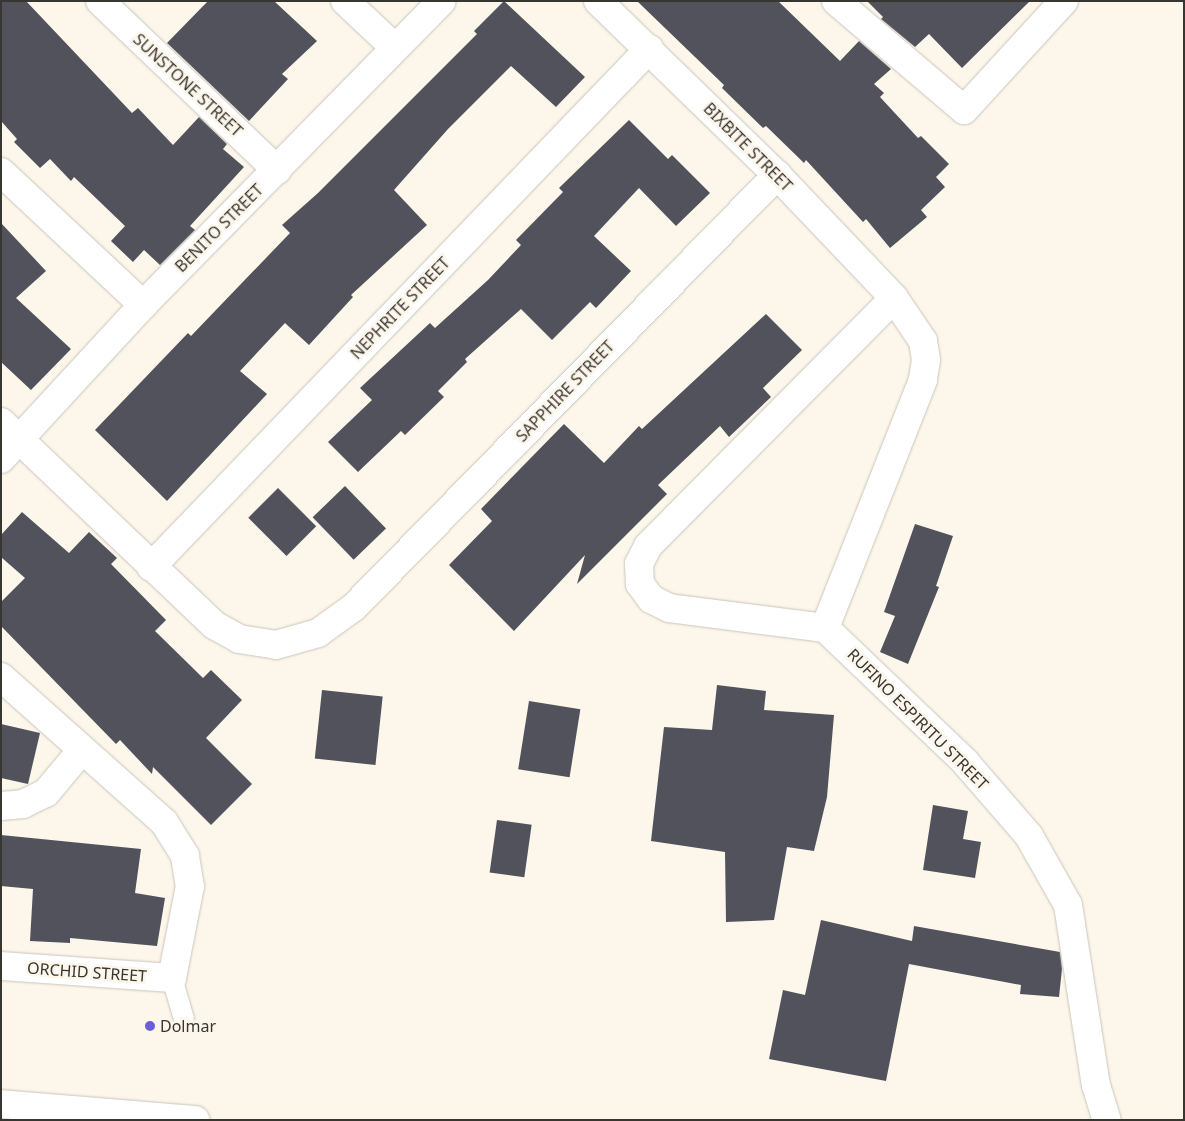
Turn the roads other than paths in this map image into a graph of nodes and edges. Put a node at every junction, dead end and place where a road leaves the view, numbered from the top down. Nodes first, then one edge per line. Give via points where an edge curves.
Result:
1 (100, 1) edge
2 (345, 1) edge
3 (442, 1) edge
4 (598, 1) edge
5 (1064, 1) edge
6 (839, 2) edge
7 (394, 47) junction
8 (649, 49) junction
9 (277, 170) junction
10 (1, 172) edge
11 (777, 175) junction
12 (894, 298) junction
13 (143, 305) junction
14 (7, 441) edge
15 (151, 567) junction
16 (825, 628) junction
17 (1, 677) edge
18 (82, 750) junction
19 (1, 806) edge
20 (1, 966) edge
21 (172, 978) junction
22 (184, 1019) dead end
23 (1, 1104) edge
24 (186, 1119) edge
25 (1107, 1120) edge

1 - 9 street, SUNSTONE STREET
2 - 7 street
3 - 7 street, BENITO STREET
4 - 8 street, BIXBITE STREET
5 - 6 street via 964,110
7 - 9 street, BENITO STREET
8 - 11 street, BIXBITE STREET
8 - 15 street, NEPHRITE STREET
9 - 13 street, BENITO STREET
10 - 13 street
11 - 12 street, BIXBITE STREET
11 - 15 street, SAPPHIRE STREET via 354,607 318,632 276,646 239,638 214,626
12 - 16 street, BIXBITE STREET via 923,340 926,360 922,380
12 - 16 street via 648,546 638,564 640,584 651,599 669,608
13 - 14 street, BENITO STREET
14 - 15 street, SAPPHIRE STREET
16 - 25 street, RUFINO ESPIRITU STREET via 965,762 1029,836 1068,905 1096,1085
17 - 18 street
18 - 19 street via 46,792 23,804
18 - 21 street via 164,822 185,856 190,886
20 - 21 street, ORCHID STREET
21 - 22 lane
23 - 24 street

